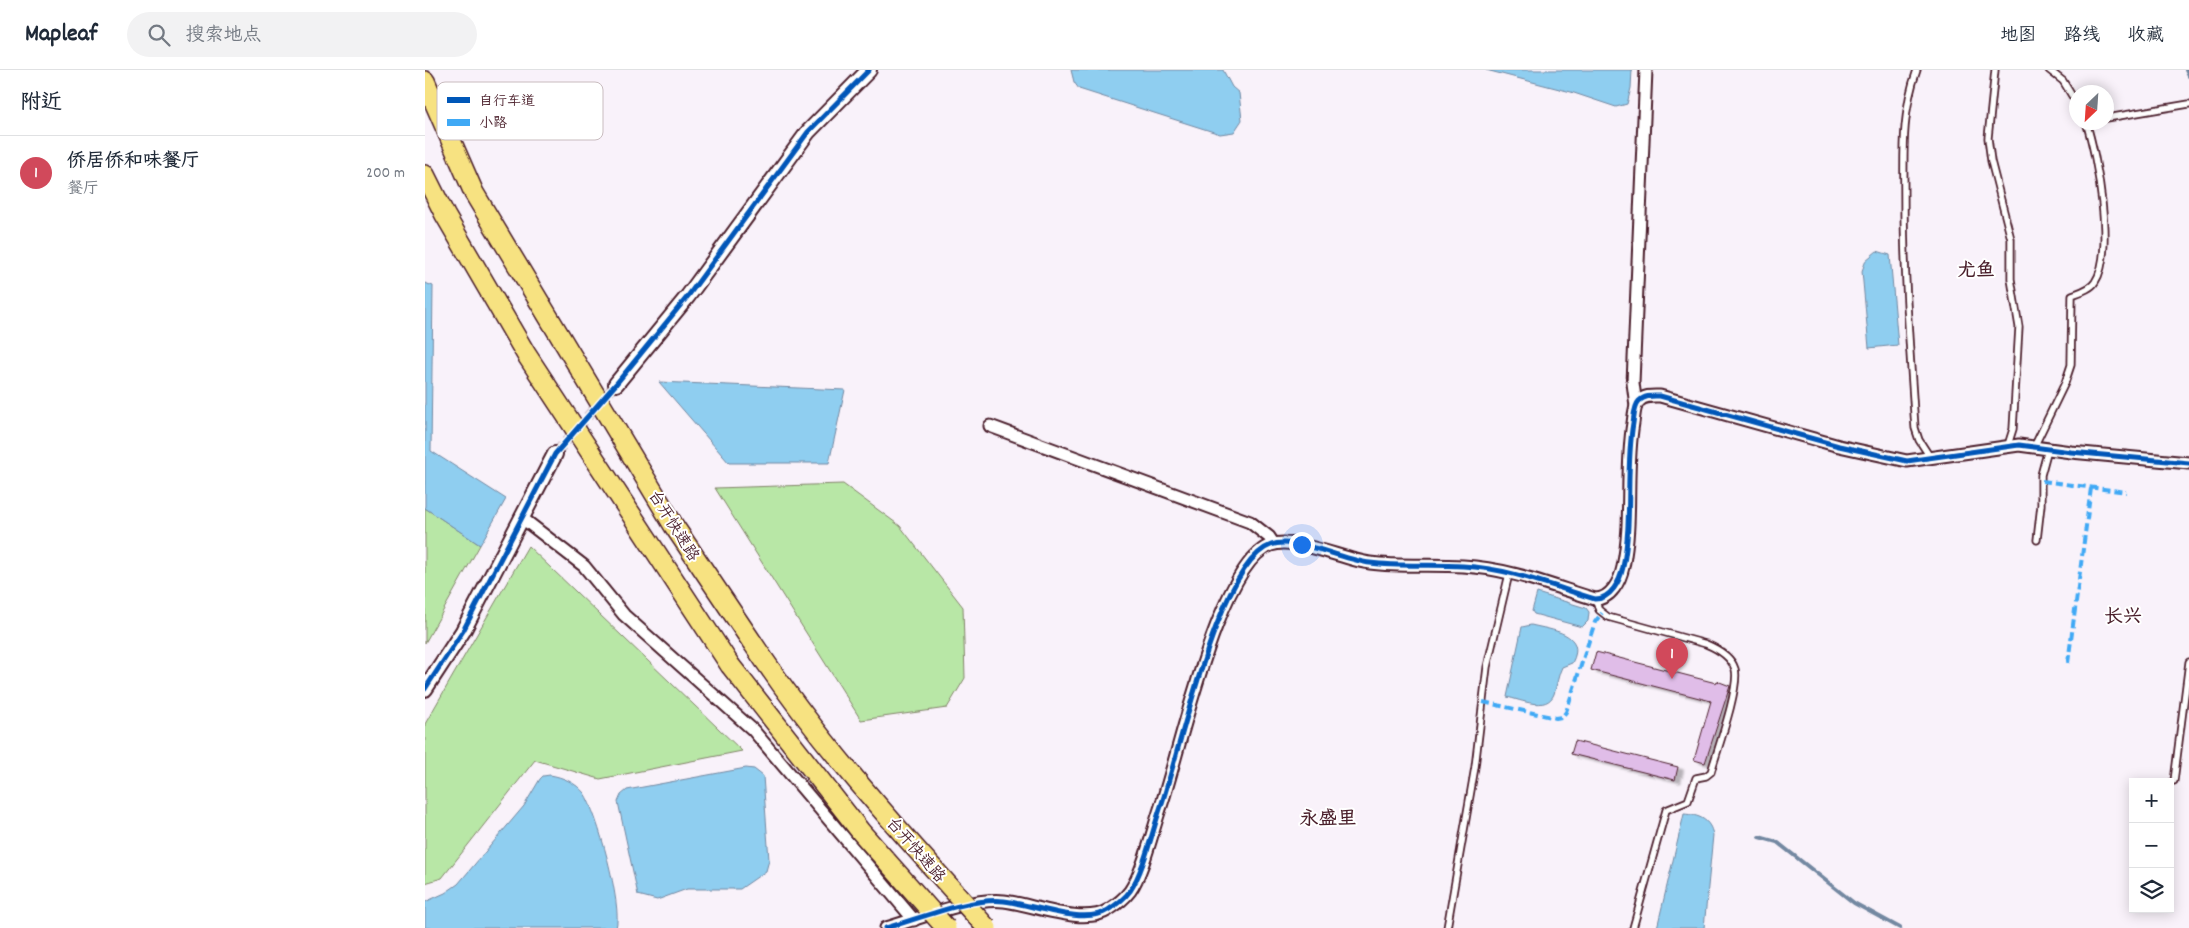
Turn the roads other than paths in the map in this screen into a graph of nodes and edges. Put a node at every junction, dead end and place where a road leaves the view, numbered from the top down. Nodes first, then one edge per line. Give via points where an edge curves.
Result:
1 (869, 70) edge
2 (1646, 70) edge
3 (1917, 70) edge
4 (1995, 70) edge
5 (2049, 70) edge
6 (425, 81) edge
7 (2069, 91) edge
8 (2189, 104) edge
9 (437, 108) edge
10 (2114, 117) edge
11 (2088, 130) edge
12 (451, 140) edge
13 (425, 175) edge
14 (616, 384) tunnel mouth
15 (1636, 406) junction
16 (990, 426) dead end
17 (2008, 445) junction
18 (2034, 447) junction
19 (2049, 449) junction
20 (555, 454) tunnel mouth
21 (1931, 459) junction
22 (2189, 463) edge
23 (522, 518) junction
24 (2037, 540) dead end
25 (1273, 543) junction
26 (1509, 574) junction
27 (1595, 599) junction
28 (2189, 662) edge
29 (425, 689) edge
30 (2174, 781) dead end
31 (914, 920) junction
32 (886, 928) edge
33 (946, 928) edge
34 (987, 928) edge
35 (1447, 928) edge
36 (1633, 928) edge

1 - 14 street via 808,132 688,296
2 - 15 street via 1633,383
3 - 21 lane via 1910,88 1904,128 1904,271 1915,428
4 - 17 lane via 1988,138 2011,239 2011,279 2019,327 2013,429
5 - 7 lane
6 - 9 highway, 台开快速路, bridge
8 - 10 lane
11 - 18 lane via 2104,214 2100,272 2094,284 2072,295 2071,365
12 - 34 highway, 台开快速路, bridge via 474,193 674,526 779,683
13 - 33 highway, 台开快速路, bridge via 526,354 730,665 861,832
15 - 21 street via 1649,396 1660,396 1849,448 1907,461
15 - 27 street via 1630,440 1623,568 1610,593
16 - 25 street via 1250,522
17 - 18 street
17 - 21 street
18 - 19 street
19 - 22 street
19 - 24 lane via 2041,475
20 - 23 street
23 - 29 street via 463,631
23 - 31 street via 583,566 624,615 753,730
25 - 26 street via 1302,545 1367,563 1465,566
25 - 31 street via 1258,551 1225,604 1207,650 1142,864 1136,881 1123,900 1088,917 990,899
26 - 27 street
26 - 35 lane via 1487,667 1475,768
27 - 36 lane via 1599,610 1608,617 1717,649 1731,662 1737,680 1711,772 1696,778 1688,801 1666,810
28 - 30 lane
31 - 32 street

